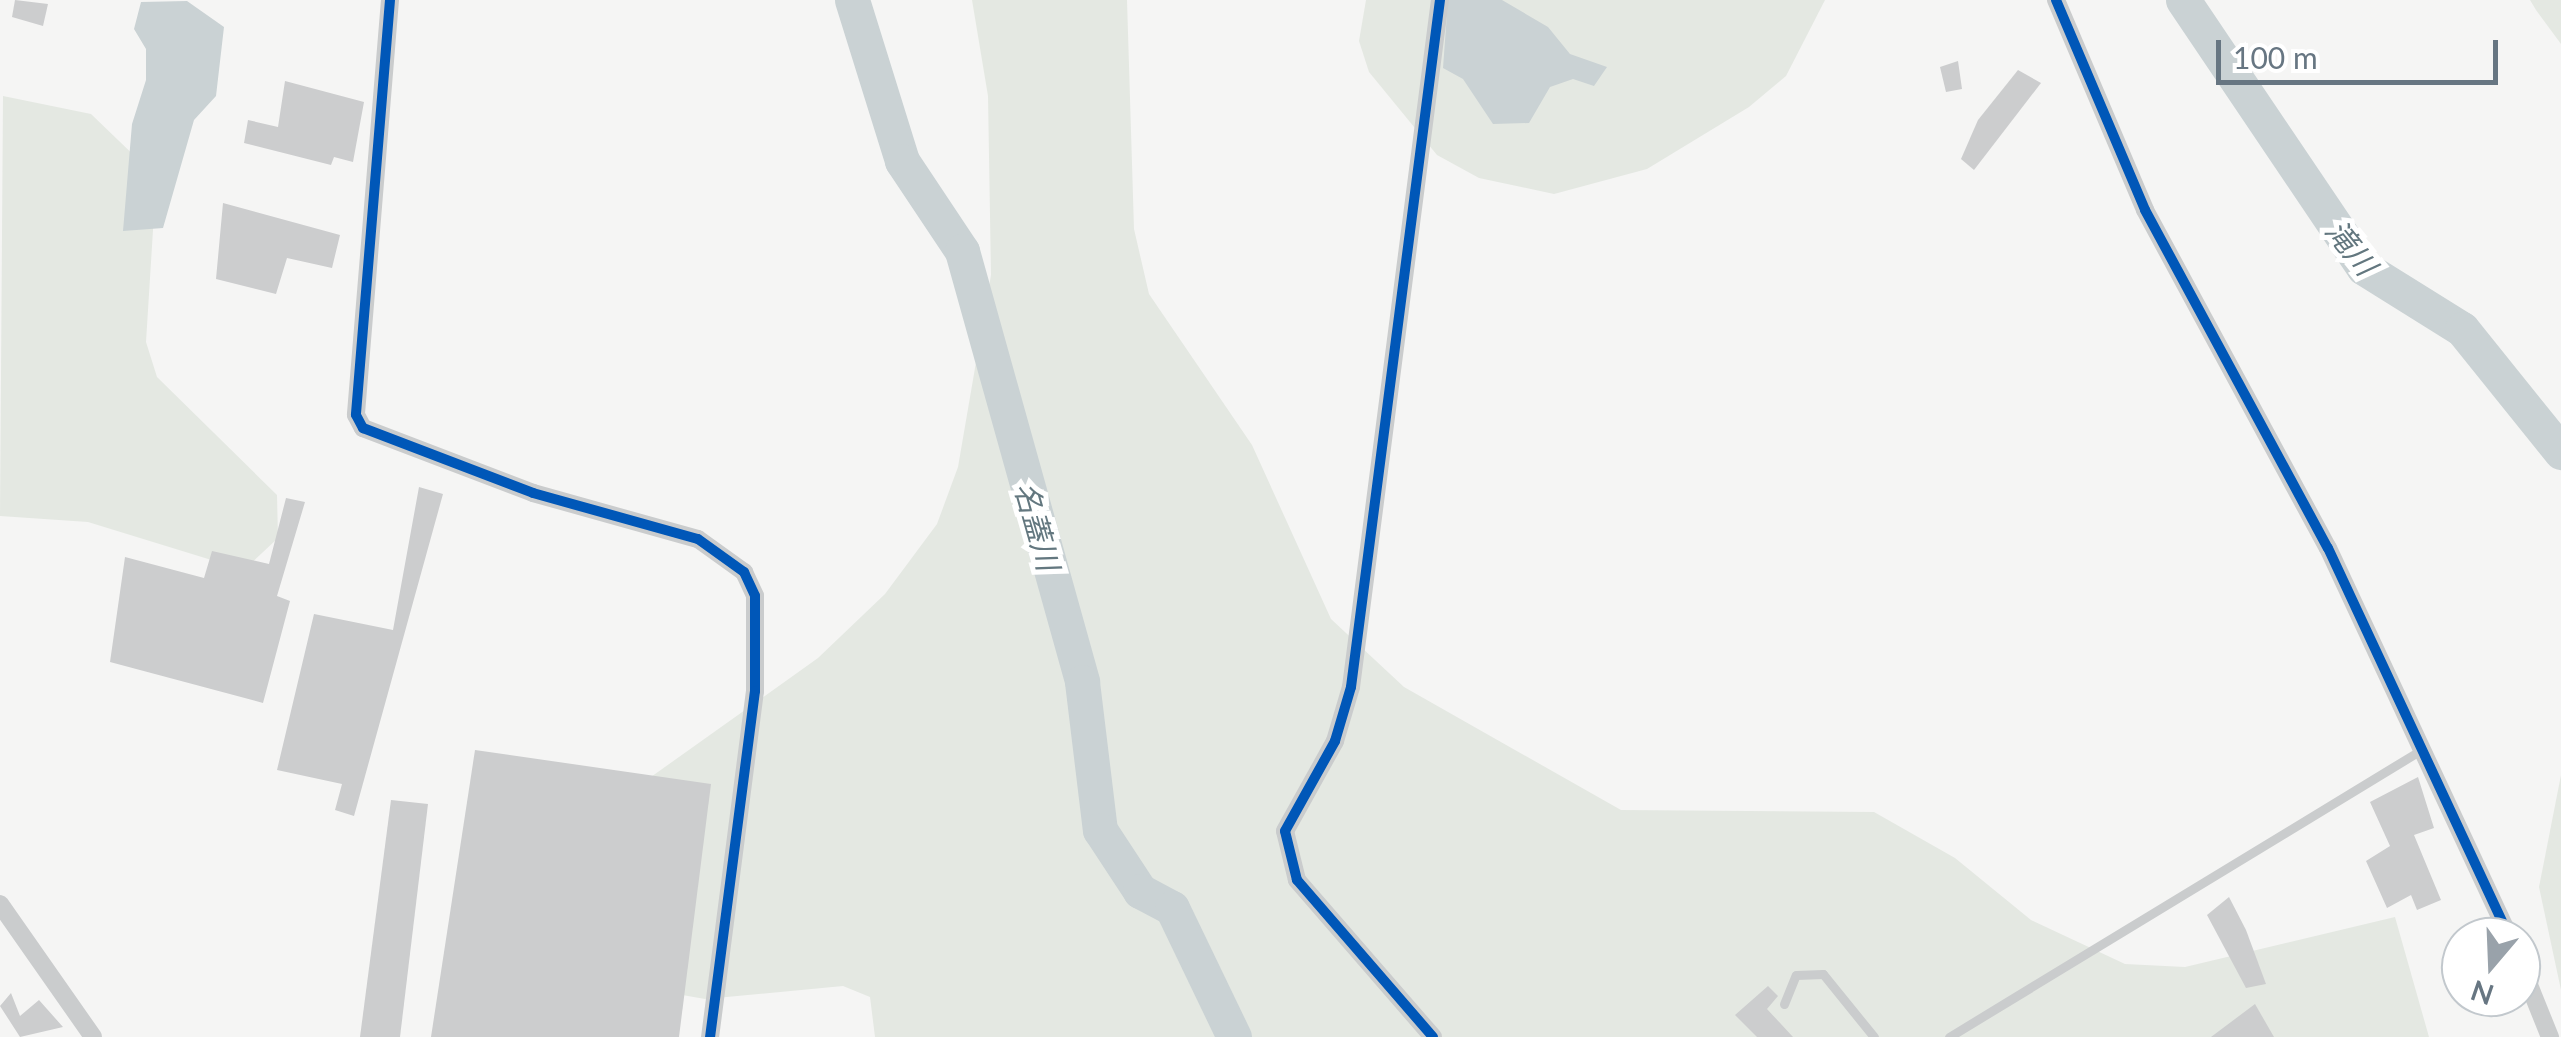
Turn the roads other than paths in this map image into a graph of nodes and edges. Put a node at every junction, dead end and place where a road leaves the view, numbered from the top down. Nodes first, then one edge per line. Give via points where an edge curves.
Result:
1 (390, 0) edge
2 (1440, 0) edge
3 (2056, 0) edge
4 (2425, 748) junction
5 (0, 904) edge
6 (2500, 917) edge
7 (1784, 1004) dead end
8 (94, 1037) edge
9 (710, 1037) edge
10 (1433, 1037) edge
11 (1874, 1037) edge
12 (1949, 1037) edge

1 - 9 street via 356,415 362,428 533,493 698,539 744,572 755,596 756,691
2 - 10 street via 1351,687 1335,741 1284,831 1297,880
3 - 4 street via 2145,210
4 - 6 street
4 - 12 lane
5 - 8 street
7 - 11 lane via 1796,975 1822,974

